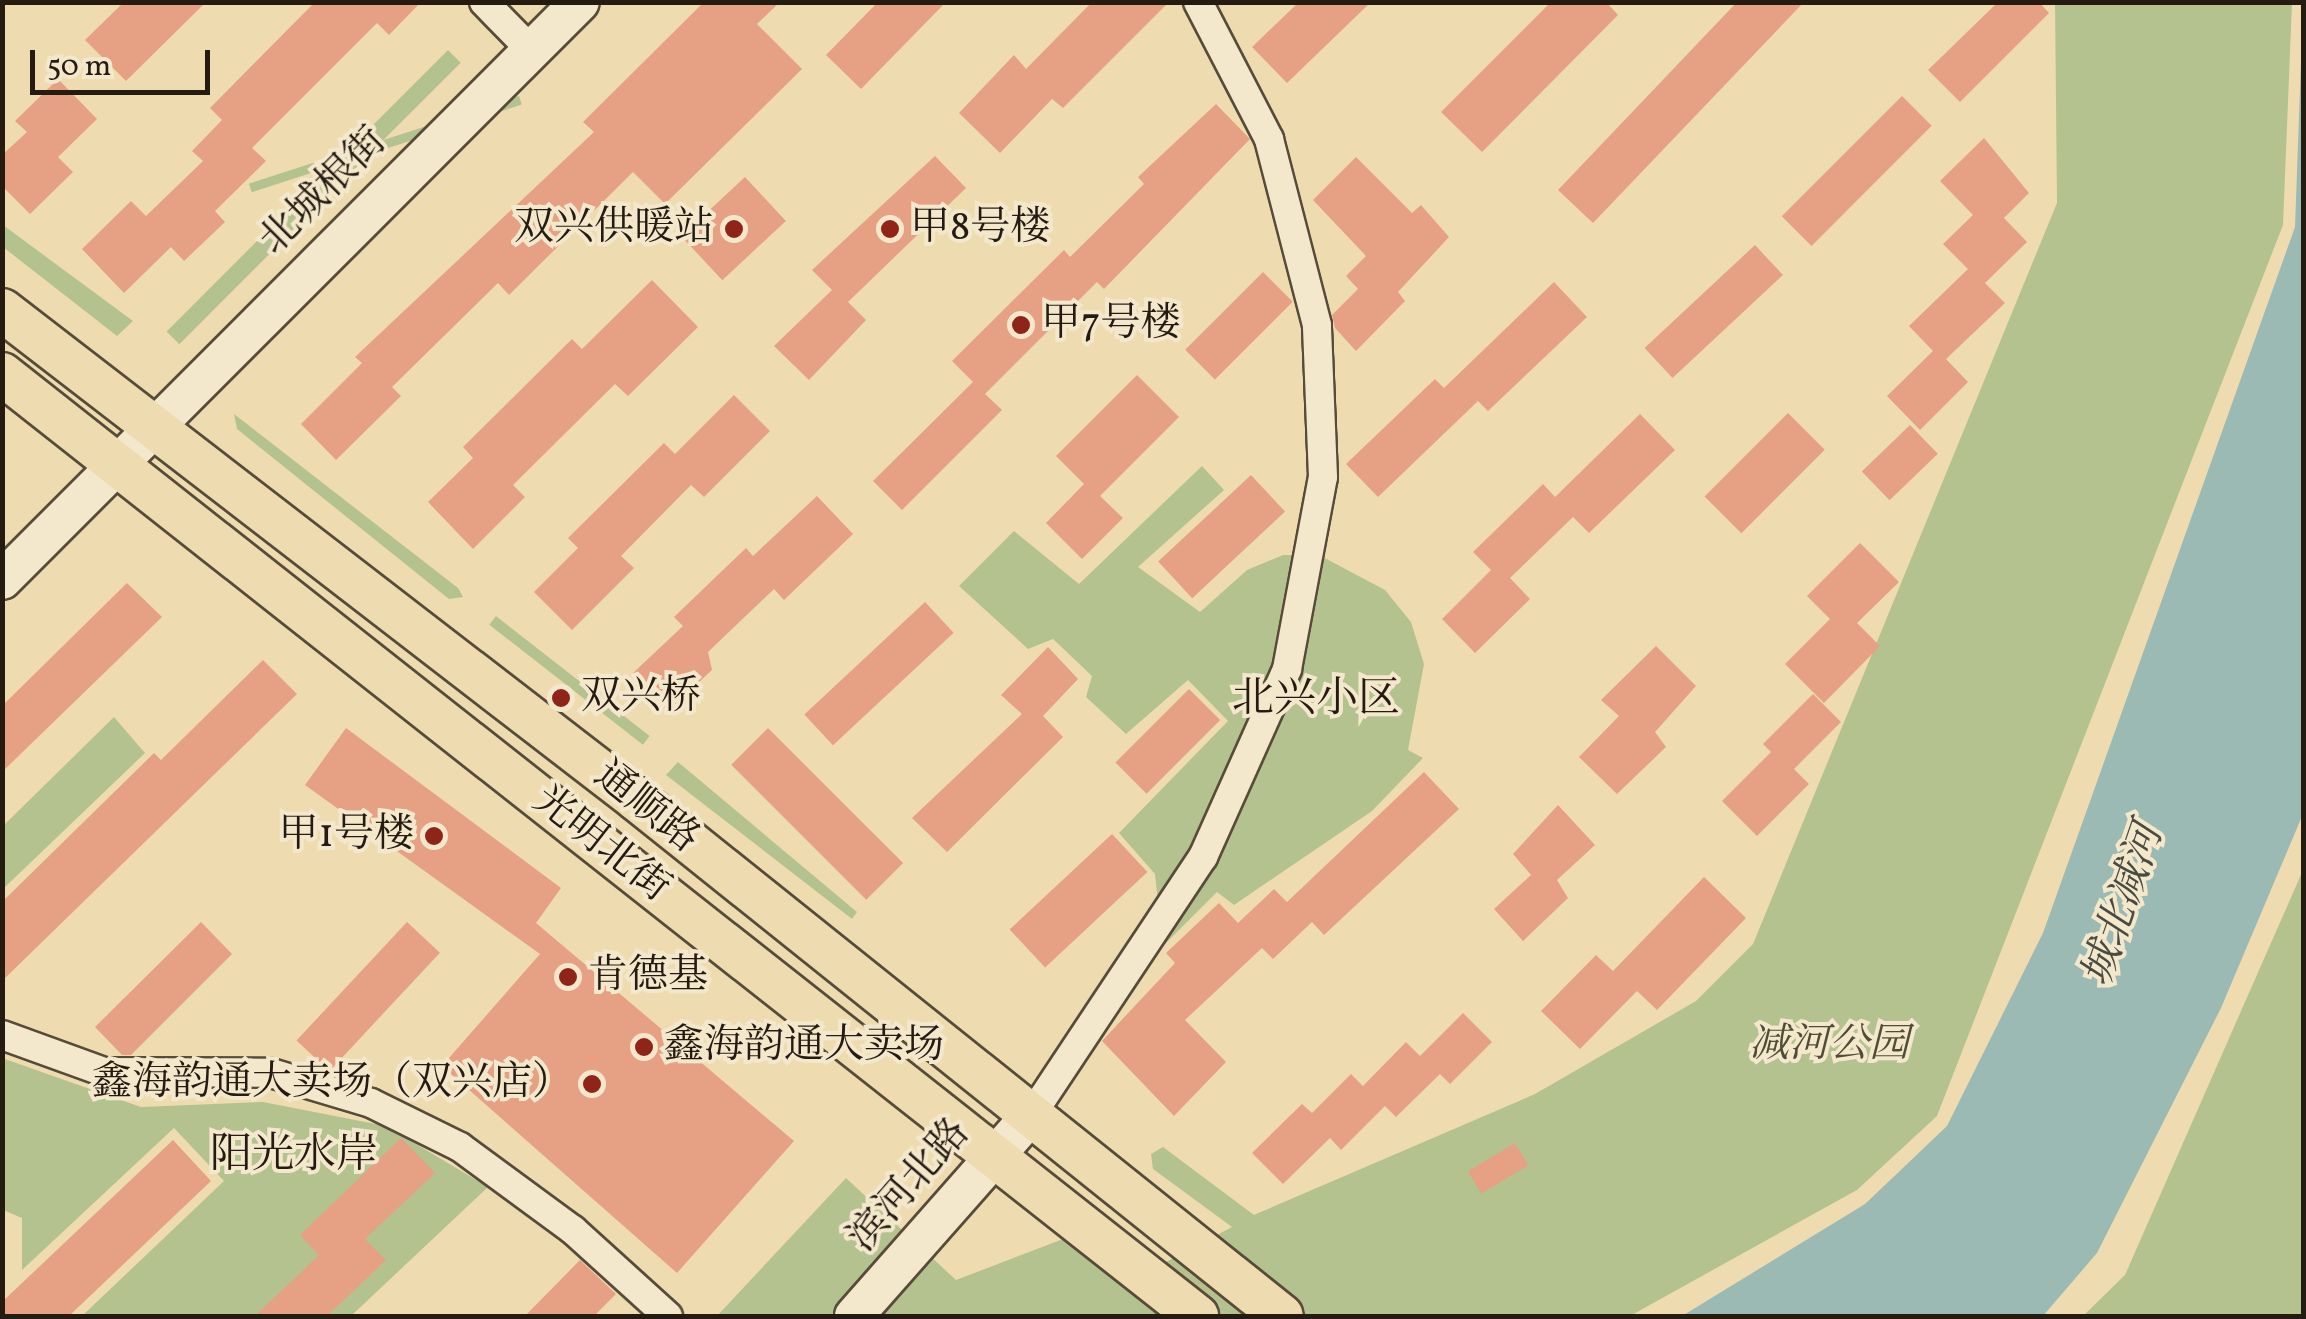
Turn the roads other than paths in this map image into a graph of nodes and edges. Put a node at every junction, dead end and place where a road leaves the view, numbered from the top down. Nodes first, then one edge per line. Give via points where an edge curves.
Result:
1 (484, 2) edge
2 (557, 2) edge
3 (580, 2) edge
4 (1198, 2) edge
5 (526, 44) junction
6 (2, 310) edge
7 (2, 374) edge
8 (127, 439) junction
9 (2, 555) edge
10 (2, 580) edge
11 (2, 1035) edge
12 (1032, 1114) junction
13 (996, 1157) junction
14 (668, 1316) edge
15 (854, 1316) edge
16 (1197, 1316) edge
17 (1282, 1316) edge

1 - 5 street
2 - 5 street, 北城根街
3 - 5 street, 北城根街
4 - 12 street via 1270,139 1317,324 1324,477 1287,669 1202,857
5 - 8 street, 北城根街
6 - 8 main road, 通顺路
7 - 8 main road, 光明北街
8 - 9 street
8 - 10 street
8 - 12 main road, 通顺路
8 - 13 main road, 光明北街
11 - 14 street via 104,1072 271,1073 371,1104 460,1147 573,1230
12 - 13 street, 滨河北路
12 - 17 main road, 通顺路
13 - 15 street, 滨河北路
13 - 16 main road, 光明北街

